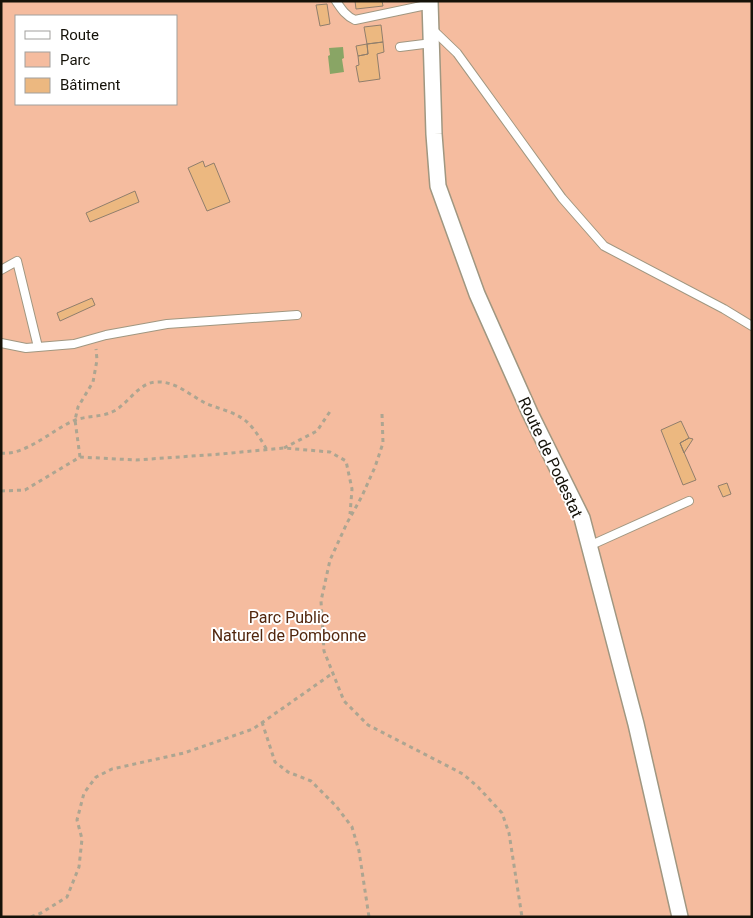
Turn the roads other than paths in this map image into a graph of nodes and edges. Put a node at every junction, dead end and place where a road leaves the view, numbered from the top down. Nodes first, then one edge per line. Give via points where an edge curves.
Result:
1 (336, 1) edge
2 (431, 3) edge
3 (432, 36) junction
4 (400, 48) dead end
5 (1, 270) edge
6 (297, 315) dead end
7 (752, 326) edge
8 (1, 343) edge
9 (38, 347) junction
10 (689, 501) dead end
11 (589, 546) junction
12 (680, 917) edge

1 - 2 lane via 343,12 355,20
2 - 3 street, Route de Podestat
3 - 4 lane
3 - 7 lane via 457,53 562,198 604,246
3 - 11 street, Route de Podestat via 438,186 477,294 530,413 582,518
5 - 9 lane via 17,261
6 - 9 lane via 166,324 74,344
8 - 9 lane
10 - 11 lane
11 - 12 street, Route de Podestat via 636,724

